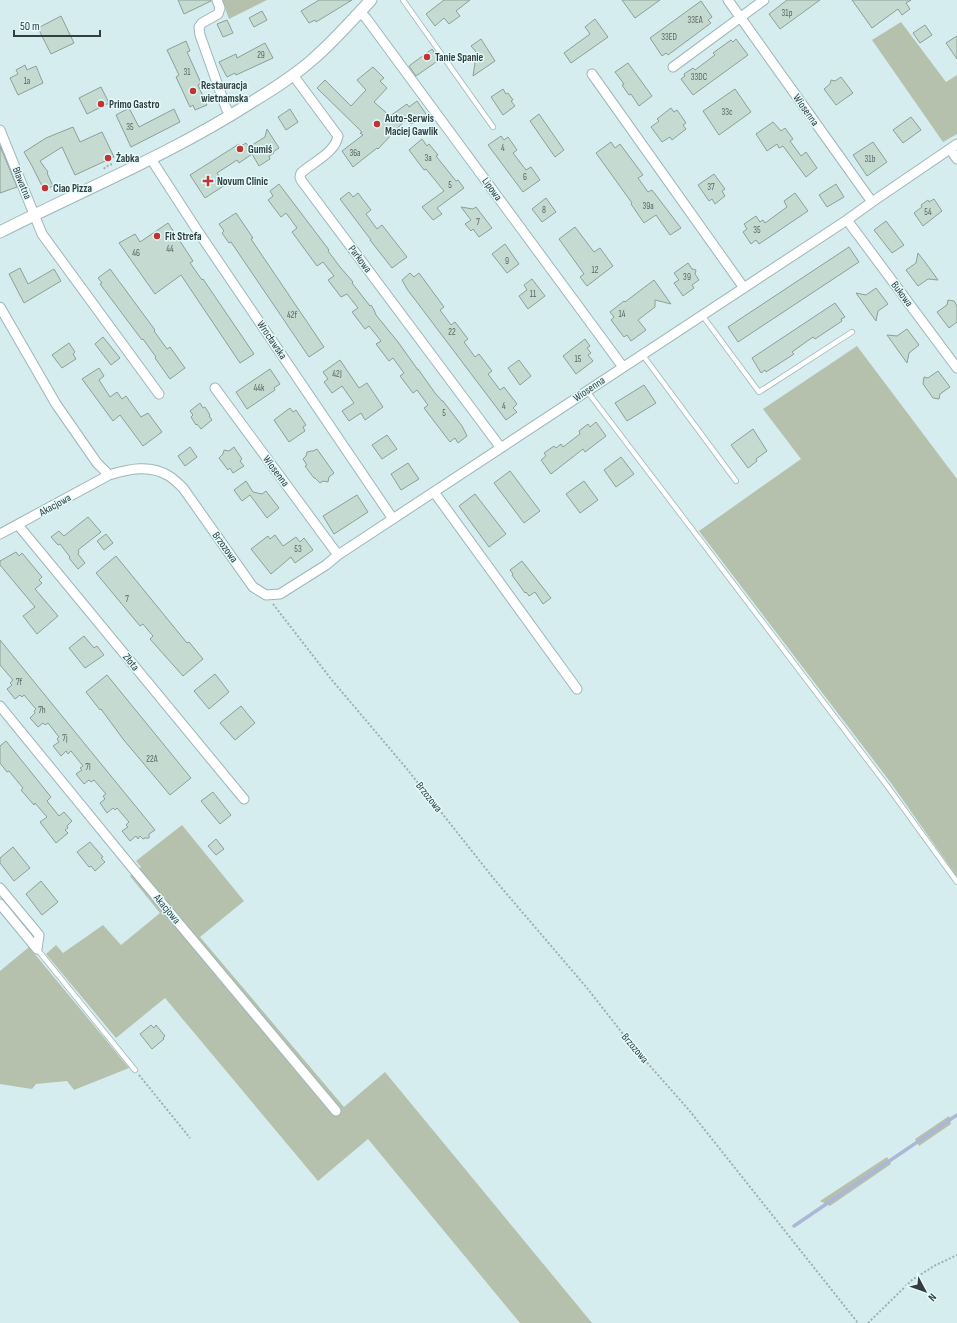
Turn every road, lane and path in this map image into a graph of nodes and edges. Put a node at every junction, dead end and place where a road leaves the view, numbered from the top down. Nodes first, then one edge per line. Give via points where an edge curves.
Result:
1 (217, 0) edge
2 (371, 0) edge
3 (403, 0) edge
4 (728, 0) edge
5 (764, 0) edge
6 (360, 12) junction
7 (740, 18) junction
8 (673, 67) dead end
9 (592, 74) dead end
10 (293, 75) junction
11 (231, 116) junction
12 (493, 126) dead end
13 (0, 130) edge
14 (953, 146) edge
15 (151, 159) junction
16 (957, 159) edge
17 (112, 164) dead end
18 (102, 172) dead end
19 (872, 202) junction
20 (34, 215) junction
21 (848, 220) junction
22 (0, 232) edge
23 (744, 288) junction
24 (0, 307) edge
25 (702, 315) junction
26 (852, 332) dead end
27 (642, 354) junction
28 (623, 367) junction
29 (957, 368) edge
30 (215, 388) dead end
31 (587, 391) junction
32 (159, 394) dead end
33 (501, 448) junction
34 (109, 475) junction
35 (736, 481) dead end
36 (434, 492) junction
37 (393, 520) junction
38 (18, 525) junction
39 (0, 534) edge
40 (338, 555) junction
41 (266, 596) junction
42 (577, 689) dead end
43 (0, 706) edge
44 (244, 799) dead end
45 (957, 882) edge
46 (0, 888) edge
47 (0, 904) edge
48 (37, 949) junction
49 (135, 1070) joint
50 (336, 1111) dead end
51 (190, 1138) dead end
52 (957, 1255) edge
53 (858, 1323) edge
54 (868, 1323) edge

1 - 11 street via 220,8 218,14 202,22 199,27
2 - 6 street
3 - 12 lane
4 - 7 street, Wiosenna
5 - 7 street
6 - 10 street via 326,47
6 - 28 street, Lipowa
7 - 8 street
7 - 19 street, Wiosenna
9 - 23 street
10 - 11 street
10 - 33 street, Parkowa via 338,136 337,143 332,148 301,173 301,180
11 - 15 street
13 - 20 street, Bławatna
14 - 16 street
14 - 19 street, Wiosenna
15 - 20 street
15 - 37 street, Wrocławska
17 - 18 path via 105,167
19 - 21 street, Wiosenna
20 - 22 street
20 - 32 street via 42,234
21 - 23 street, Wiosenna
21 - 29 street, Bukowa
23 - 25 street, Wiosenna
24 - 34 street via 56,404 97,463
25 - 26 lane via 759,392
25 - 27 street, Wiosenna
27 - 28 street, Wiosenna
27 - 35 lane
28 - 31 street, Wiosenna
30 - 40 street, Wiosenna
31 - 33 street, Wiosenna
31 - 45 lane via 888,787
33 - 36 street, Wiosenna
34 - 38 street, Akacjowa
34 - 41 street, Brzozowa via 142,468 170,476 183,488 253,587
36 - 37 street, Wiosenna
36 - 42 street
37 - 40 street, Wiosenna
38 - 39 street, Akacjowa
38 - 44 street, Złota
40 - 41 street, Wiosenna via 280,594
41 - 53 path, Brzozowa via 494,879 587,988 634,1048 689,1110
43 - 50 street, Akacjowa
46 - 48 street via 39,934
47 - 48 street
48 - 49 lane
49 - 51 path
52 - 54 path via 912,1280

